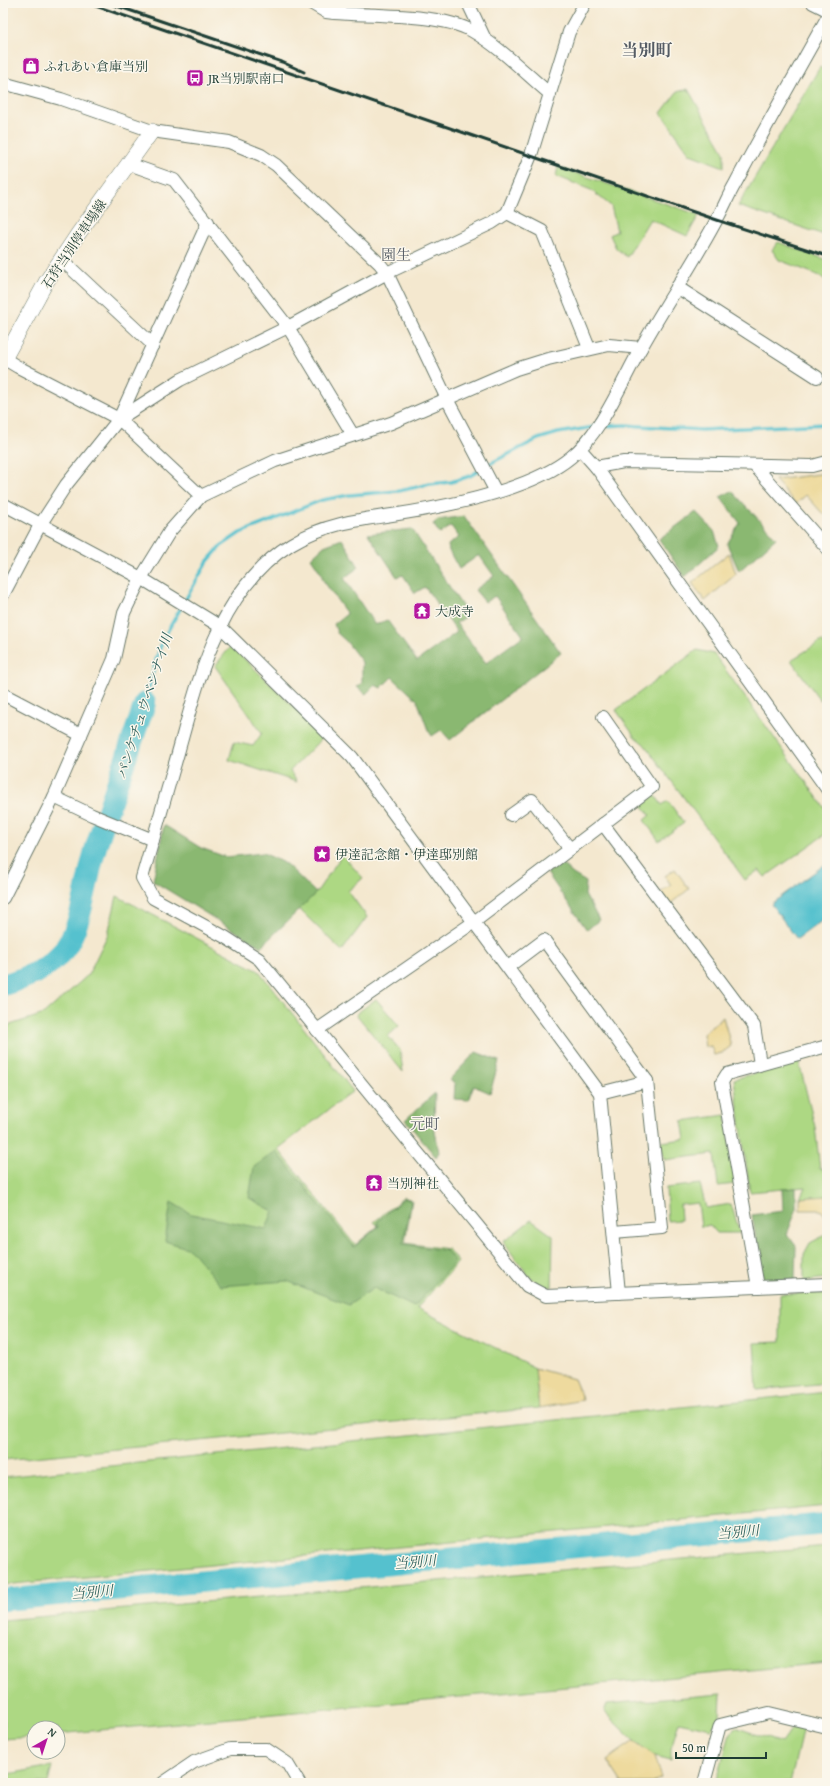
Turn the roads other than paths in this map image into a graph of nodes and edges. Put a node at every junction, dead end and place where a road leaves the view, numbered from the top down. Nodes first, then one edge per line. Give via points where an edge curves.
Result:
1 (311, 3) edge
2 (468, 3) edge
3 (585, 3) edge
4 (813, 3) edge
5 (827, 10) edge
6 (827, 18) edge
7 (485, 39) junction
8 (3, 84) edge
9 (550, 94) junction
10 (152, 131) junction
11 (129, 164) junction
12 (507, 213) junction
13 (208, 222) junction
14 (61, 259) junction
15 (387, 273) junction
16 (677, 287) junction
17 (288, 327) junction
18 (153, 345) junction
19 (590, 348) junction
20 (641, 348) junction
21 (3, 359) edge
22 (817, 377) dead end
23 (447, 399) junction
24 (120, 419) junction
25 (353, 435) junction
26 (584, 444) junction
27 (827, 462) edge
28 (754, 465) junction
29 (596, 467) junction
30 (496, 492) junction
31 (201, 496) junction
32 (3, 504) edge
33 (40, 525) junction
34 (827, 548) edge
35 (141, 578) junction
36 (3, 595) edge
37 (221, 627) junction
38 (3, 694) edge
39 (603, 717) dead end
40 (81, 735) junction
41 (825, 781) edge
42 (54, 797) junction
43 (511, 816) dead end
44 (603, 824) junction
45 (153, 840) junction
46 (570, 849) junction
47 (3, 898) edge
48 (474, 922) junction
49 (508, 967) junction
50 (316, 1030) junction
51 (827, 1046) edge
52 (760, 1064) junction
53 (647, 1081) junction
54 (600, 1093) junction
55 (614, 1232) junction
56 (827, 1284) edge
57 (758, 1287) junction
58 (619, 1293) junction
59 (827, 1727) edge
60 (163, 1783) edge
61 (299, 1783) edge
62 (704, 1783) edge

1 - 7 street via 326,12 440,20 471,30
2 - 7 street
3 - 9 street via 569,32
4 - 5 street
6 - 16 street via 732,188 717,220
7 - 9 street
8 - 10 street via 61,99
9 - 12 street via 531,155
10 - 11 main road, 石狩当別停車場線
10 - 15 street via 228,142 261,155 276,165
11 - 13 street via 174,180
11 - 14 main road, 石狩当別停車場線
12 - 15 street
12 - 19 street via 542,231
13 - 17 street
13 - 18 street
14 - 18 street
14 - 21 main road, 石狩当別停車場線
15 - 17 street
15 - 23 street
16 - 20 street
16 - 22 street
17 - 24 street via 180,380
17 - 25 street
18 - 24 street
19 - 20 street via 609,345
19 - 23 street via 516,369
20 - 26 street via 612,401
21 - 24 street
23 - 25 street via 390,423
23 - 30 street
24 - 31 street
24 - 33 street via 66,485
25 - 31 street via 275,461
26 - 29 street
26 - 30 street via 558,467
27 - 28 street via 812,466
28 - 29 street via 624,462
28 - 34 street
29 - 41 street
30 - 37 street via 432,509 339,524 307,536 291,544 263,565 233,605
31 - 35 street via 170,531
32 - 33 street
33 - 35 street
33 - 36 street
35 - 37 street
35 - 40 street via 124,613 114,659
37 - 45 street via 203,666
37 - 48 street via 352,757
38 - 40 street
39 - 44 street via 652,787
40 - 42 street
42 - 45 street
42 - 47 street
43 - 46 street via 532,800
44 - 46 street
44 - 52 street via 754,1026
45 - 50 street via 142,878 152,898 225,937 259,959
46 - 48 street
48 - 49 street
48 - 50 street
49 - 53 street via 544,940
49 - 54 street
50 - 58 street via 527,1286 546,1296
51 - 52 street
52 - 57 street via 727,1074 722,1082
53 - 54 street
53 - 55 street via 662,1228
54 - 55 street
55 - 58 street
56 - 57 street
57 - 58 street
59 - 62 street via 769,1714 720,1725
60 - 61 street via 194,1762 230,1749 266,1749 286,1763

